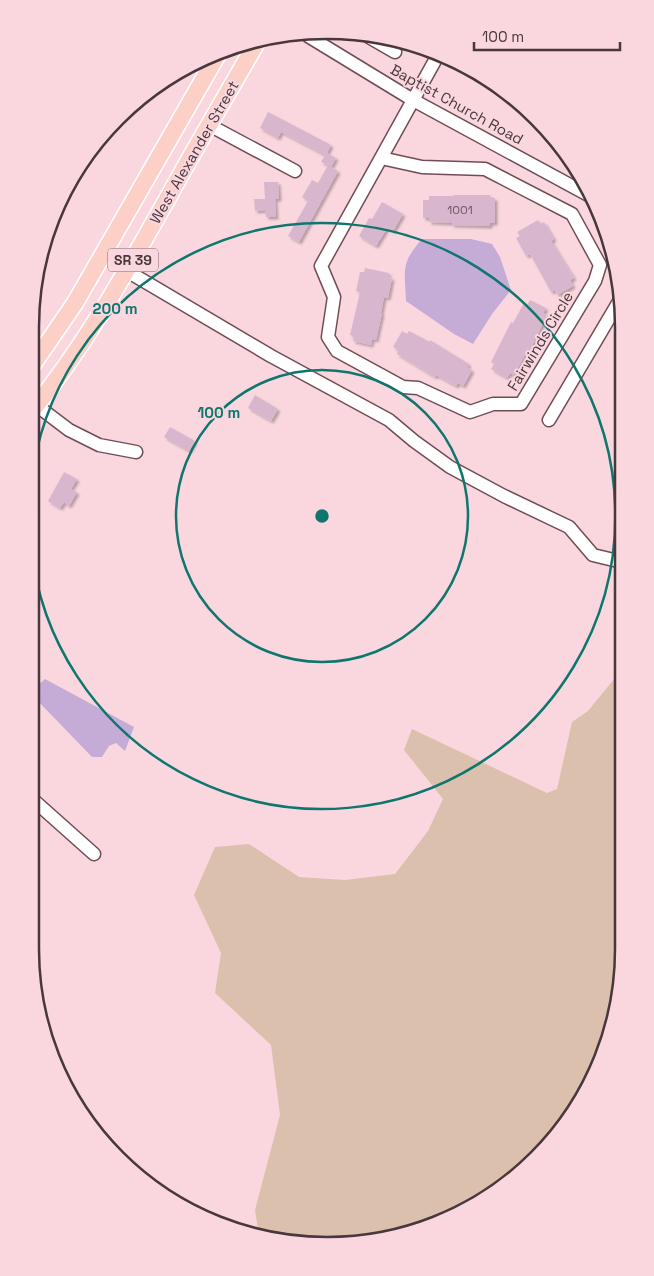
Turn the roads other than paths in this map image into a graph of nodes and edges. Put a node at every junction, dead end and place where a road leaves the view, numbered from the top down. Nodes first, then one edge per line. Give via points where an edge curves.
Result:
1 (313, 39) edge
2 (380, 44) edge
3 (253, 49) edge
4 (395, 52) dead end
5 (435, 60) edge
6 (213, 63) edge
7 (413, 100) junction
8 (209, 125) junction
9 (381, 158) junction
10 (294, 171) dead end
11 (581, 191) edge
12 (127, 271) junction
13 (615, 310) edge
14 (39, 355) edge
15 (39, 400) edge
16 (39, 412) edge
17 (549, 420) dead end
18 (136, 452) dead end
19 (615, 560) edge
20 (39, 805) edge
21 (94, 854) dead end

1 - 7 street, Baptist Church Road
2 - 4 street
3 - 8 main road, West Alexander Street / SR 39
5 - 7 street, Fairwinds Circle
6 - 14 main road, West Alexander Street / SR 39 via 75,303
7 - 9 street, Fairwinds Circle
7 - 11 street, Baptist Church Road
8 - 10 street
8 - 12 main road, West Alexander Street / SR 39
9 - 9 street, Fairwinds Circle via 320,266 334,297 328,337 337,350 403,387 418,388 470,412 493,404 521,404 595,281 600,265 572,214 485,169 422,167
12 - 15 main road, West Alexander Street / SR 39 via 84,340
12 - 19 street via 271,356 389,420 450,467 569,527 593,555
13 - 17 street
16 - 18 street via 99,445
20 - 21 street

